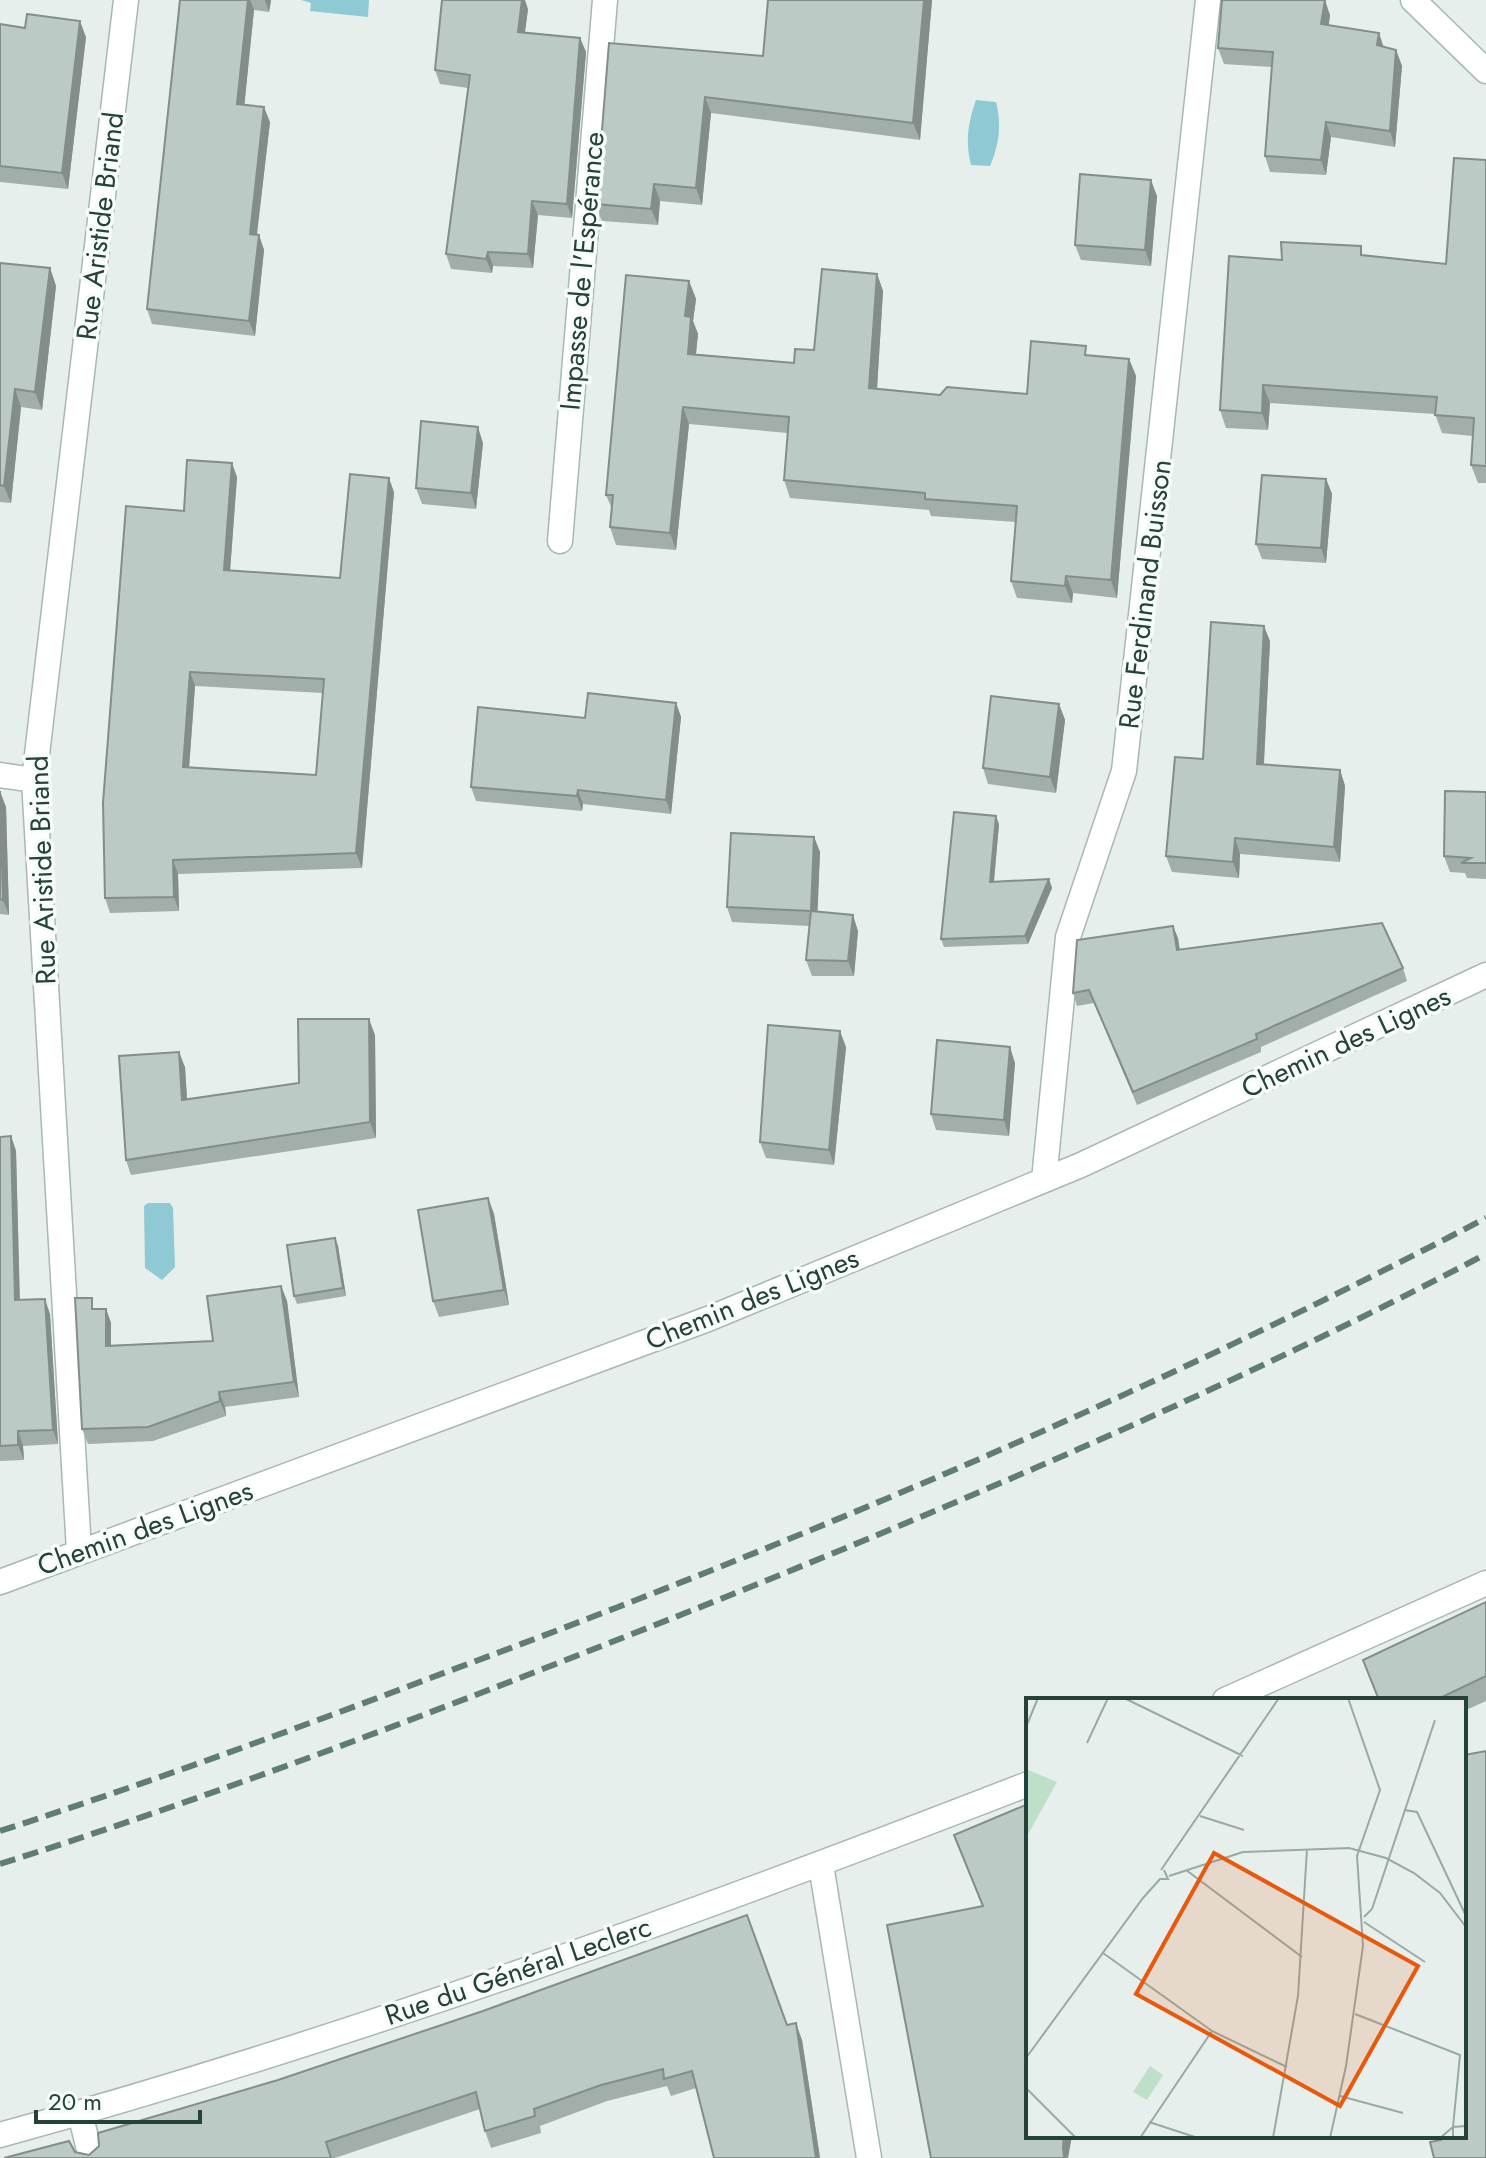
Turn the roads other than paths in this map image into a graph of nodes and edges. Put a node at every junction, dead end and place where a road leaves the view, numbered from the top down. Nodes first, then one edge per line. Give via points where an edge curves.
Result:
1 (126, 0) edge
2 (605, 0) edge
3 (1208, 0) edge
4 (1413, 0) edge
5 (1486, 71) edge
6 (560, 541) dead end
7 (0, 775) edge
8 (34, 780) junction
9 (1486, 975) edge
10 (1044, 1180) junction
11 (79, 1551) junction
12 (0, 1582) edge
13 (1486, 1583) edge
14 (1229, 1698) edge
15 (1026, 1785) edge
16 (821, 1865) junction
17 (80, 2113) junction
18 (0, 2135) edge
19 (91, 2158) edge
20 (869, 2158) edge

1 - 8 street, Rue Aristide Briand
2 - 6 street, Impasse de l'Espérance
3 - 10 street, Rue Ferdinand Buisson via 1124,771 1068,937
4 - 5 street
7 - 8 street
8 - 11 street, Rue Aristide Briand
9 - 10 street, Chemin des Lignes
10 - 11 street, Chemin des Lignes via 708,1319
11 - 12 street, Chemin des Lignes
13 - 14 street
15 - 16 street, Rue du Général Leclerc
16 - 17 street, Rue du Général Leclerc via 353,2030
16 - 20 street
17 - 18 street, Rue du Général Leclerc
17 - 19 street

